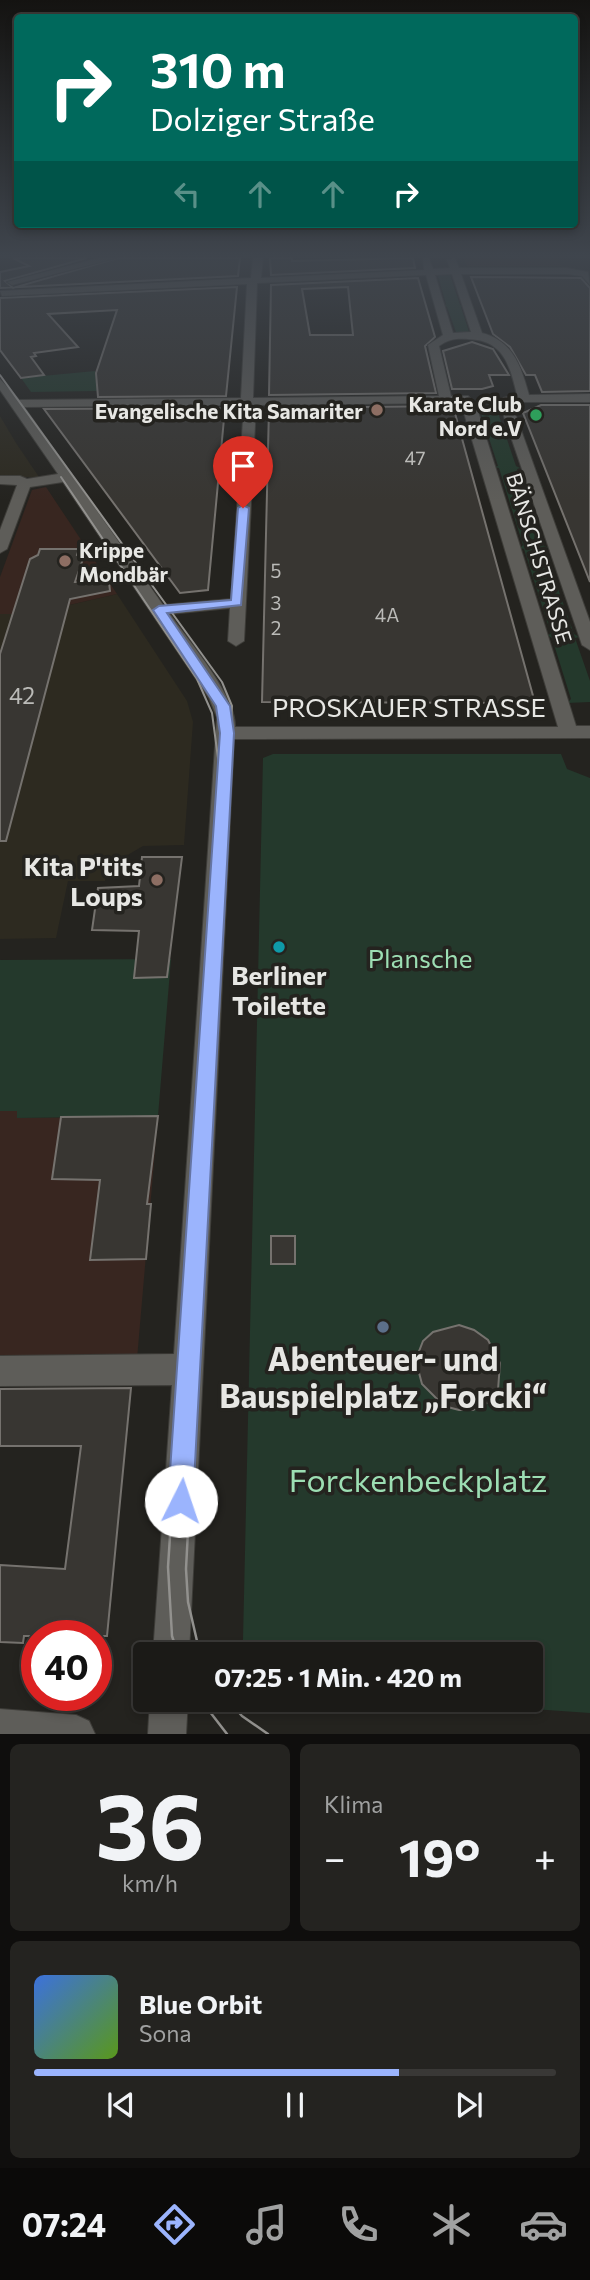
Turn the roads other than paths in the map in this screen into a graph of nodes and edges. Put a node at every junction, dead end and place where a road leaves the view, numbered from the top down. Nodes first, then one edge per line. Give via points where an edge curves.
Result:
1 (250, 339) edge
2 (444, 339) edge
3 (485, 339) edge
4 (0, 382) edge
5 (590, 398) edge
6 (8, 399) edge
7 (446, 399) junction
8 (524, 399) junction
9 (248, 400) junction
10 (66, 477) junction
11 (0, 480) edge
12 (24, 484) junction
13 (1, 544) edge
14 (237, 603) junction
15 (159, 610) junction
16 (236, 641) dead end
17 (590, 645) edge
18 (569, 732) junction
19 (590, 732) edge
20 (227, 733) junction
21 (189, 1369) junction
22 (0, 1371) edge
23 (172, 1642) edge
24 (168, 1712) edge
25 (0, 1728) edge
26 (76, 1734) edge
27 (167, 1734) edge

1 - 9 street
2 - 7 street via 432,350
3 - 8 street via 505,349
4 - 6 street
5 - 8 street
6 - 9 street
6 - 10 street
7 - 9 street
7 - 18 street, BÄNSCHSTRASSE via 464,399 470,405
8 - 17 street, BÄNSCHSTRASSE via 504,399
9 - 14 street
10 - 12 street
10 - 15 street
11 - 12 street
12 - 13 street
14 - 15 street
14 - 16 street
15 - 20 street via 223,706
18 - 19 street, PROSKAUER STRASSE
18 - 20 street, PROSKAUER STRASSE
20 - 21 street
21 - 22 street
21 - 23 street
24 - 27 street
25 - 26 street

